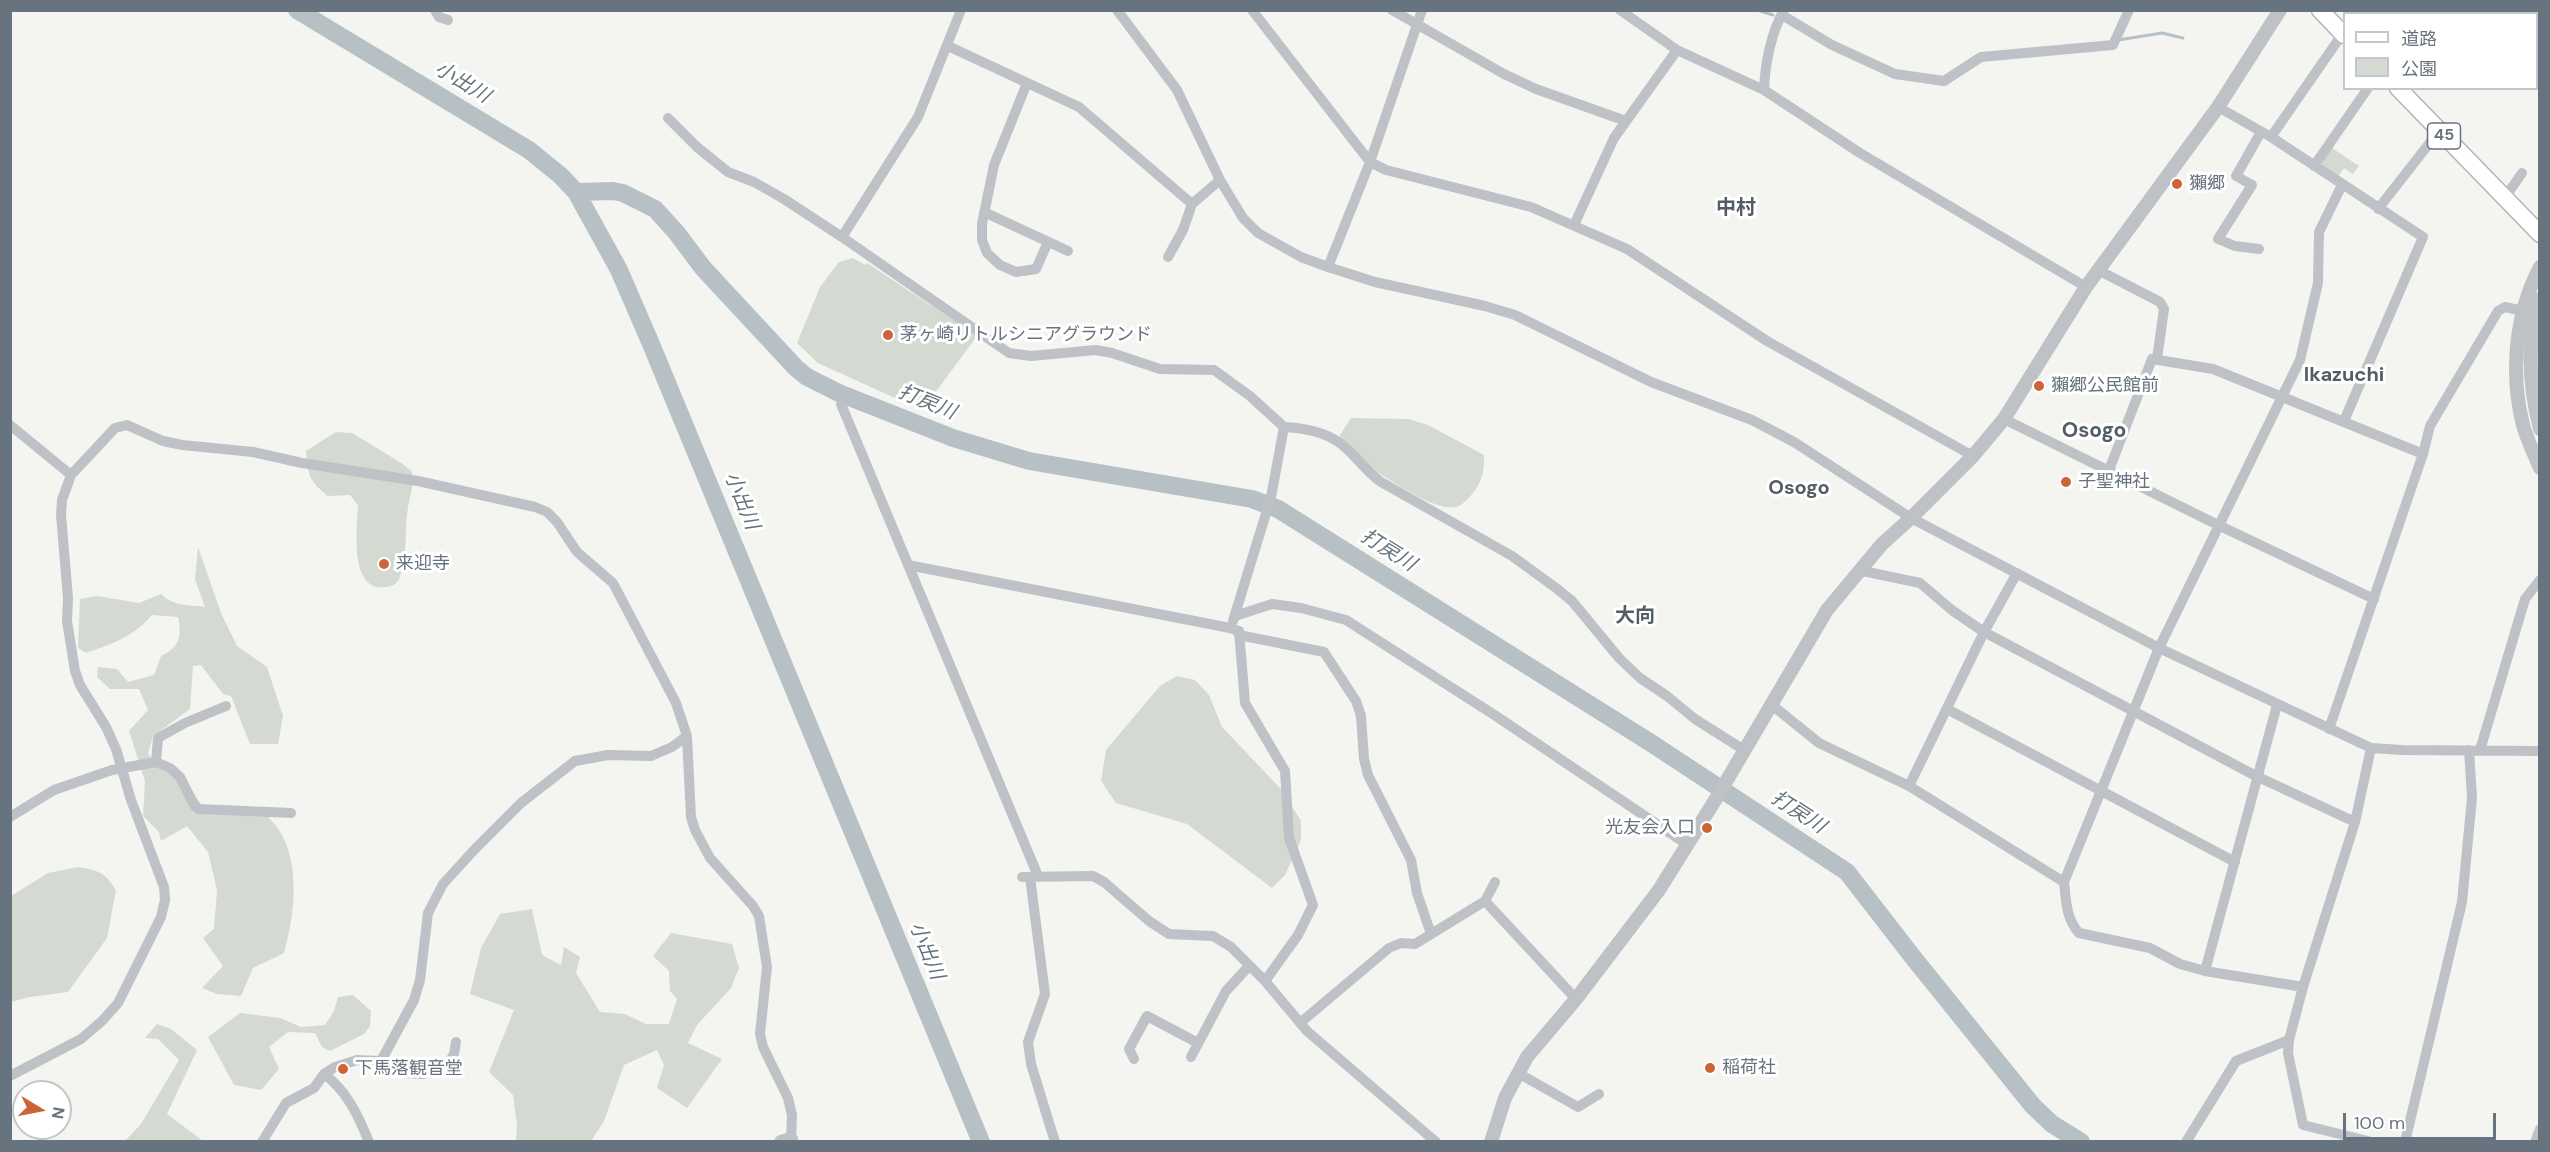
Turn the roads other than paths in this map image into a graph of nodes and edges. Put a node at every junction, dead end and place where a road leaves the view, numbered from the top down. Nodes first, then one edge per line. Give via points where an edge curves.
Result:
1 (435, 10) edge
2 (961, 10) edge
3 (1117, 10) edge
4 (1252, 10) edge
5 (1392, 10) edge
6 (1422, 10) edge
7 (1620, 10) edge
8 (2129, 10) edge
9 (2320, 10) edge
10 (2280, 11) edge
11 (1783, 13) edge
12 (448, 20) dead end
13 (1417, 25) junction
14 (2343, 33) edge
15 (2343, 35) edge
16 (948, 46) junction
17 (1677, 50) junction
18 (1027, 83) junction
19 (1764, 90) junction
20 (2367, 90) edge
21 (2400, 90) edge
22 (2218, 107) junction
23 (668, 118) dead end
24 (1626, 121) junction
25 (2439, 131) junction
26 (2266, 134) junction
27 (1370, 162) junction
28 (2314, 166) junction
29 (2522, 173) dead end
30 (1220, 180) junction
31 (2342, 185) junction
32 (2504, 199) junction
33 (1192, 204) junction
34 (2378, 209) junction
35 (984, 212) junction
36 (1574, 225) junction
37 (2540, 234) edge
38 (842, 237) junction
39 (1048, 242) junction
40 (2259, 249) dead end
41 (1068, 251) dead end
42 (1168, 257) dead end
43 (1328, 267) junction
44 (2540, 267) edge
45 (2097, 270) junction
46 (2086, 287) junction
47 (2540, 299) edge
48 (2523, 311) junction
49 (2157, 359) junction
50 (2282, 397) junction
51 (841, 404) dead end
52 (2004, 419) junction
53 (2344, 421) junction
54 (10, 425) edge
55 (1284, 428) junction
56 (2540, 429) edge
57 (2423, 453) junction
58 (1973, 456) junction
59 (2540, 468) edge
60 (2109, 470) junction
61 (71, 475) junction
62 (1911, 518) junction
63 (2218, 525) junction
64 (908, 565) junction
65 (1858, 570) junction
66 (2017, 573) junction
67 (2540, 580) edge
68 (2374, 599) junction
69 (1234, 616) junction
70 (1230, 628) junction
71 (1984, 632) junction
72 (1239, 635) junction
73 (2159, 648) junction
74 (1772, 705) junction
75 (2277, 705) junction
76 (226, 706) dead end
77 (1947, 709) junction
78 (2135, 710) junction
79 (2329, 729) junction
80 (687, 736) junction
81 (2372, 748) junction
82 (1744, 750) junction
83 (2469, 750) junction
84 (2480, 750) junction
85 (2540, 751) edge
86 (156, 762) junction
87 (122, 768) junction
88 (2256, 776) junction
89 (1909, 786) junction
90 (2102, 792) junction
91 (291, 813) dead end
92 (10, 816) edge
93 (2355, 822) junction
94 (1688, 845) junction
95 (2235, 862) junction
96 (1030, 877) junction
97 (1495, 882) dead end
98 (2064, 882) junction
99 (1485, 902) junction
100 (1431, 934) junction
101 (1249, 966) junction
102 (2205, 971) junction
103 (1265, 981) junction
104 (2303, 987) junction
105 (1576, 999) junction
106 (1300, 1023) junction
107 (2289, 1040) junction
108 (456, 1042) dead end
109 (1198, 1043) junction
110 (1191, 1057) dead end
111 (1134, 1059) dead end
112 (381, 1061) junction
113 (1518, 1073) junction
114 (324, 1074) junction
115 (10, 1076) edge
116 (1599, 1094) dead end
117 (2540, 1129) edge
118 (788, 1141) edge
119 (262, 1142) edge
120 (369, 1142) edge
121 (1055, 1142) edge
122 (1436, 1142) edge
123 (1491, 1142) edge
124 (2186, 1142) edge
125 (2372, 1142) edge
126 (2404, 1142) edge
127 (2535, 1142) edge

1 - 12 street
2 - 16 street
3 - 30 street via 1177,90
4 - 27 street
5 - 13 street
6 - 13 street
7 - 17 street
8 - 11 street via 2113,45 1981,57 1944,81 1895,74 1832,45
9 - 14 main road
10 - 22 street
11 - 19 street via 1765,70
13 - 24 street via 1536,89
13 - 27 street
15 - 26 street
16 - 18 street
16 - 38 street via 918,117
17 - 19 street
17 - 24 street
18 - 33 street via 1079,107
18 - 35 street via 994,165
19 - 46 street via 1860,153
20 - 28 street
21 - 25 main road, 45
22 - 26 street
22 - 45 street
23 - 38 street via 728,172 754,182
24 - 36 street via 1614,138
25 - 32 main road, 45
25 - 34 street
26 - 28 street
26 - 40 street via 2236,176 2252,185 2218,238 2235,246
27 - 36 street via 1386,170 1531,207
27 - 43 street
28 - 31 street
29 - 32 street
30 - 33 street
30 - 43 street via 1258,233
31 - 34 street
31 - 50 street via 2319,232 2318,283 2301,360
32 - 37 main road, 45
33 - 42 street
34 - 53 street via 2423,237
35 - 39 street
35 - 39 street via 982,240 987,253 1000,265 1016,272 1036,269
36 - 58 street via 1627,249 1767,341
38 - 55 street via 1009,353 1031,356 1096,350 1160,369 1214,370
39 - 41 street
43 - 62 street via 1515,315 1651,382 1752,420 1794,442
44 - 48 street
45 - 46 street
45 - 49 street via 2160,302 2164,309
46 - 52 street
47 - 56 street via 2529,353 2533,402
48 - 57 street via 2505,307 2498,311 2430,426
48 - 59 street via 2516,356 2518,392 2523,425
49 - 50 street via 2213,369
49 - 60 street via 2152,359
50 - 53 street
50 - 63 street
51 - 64 street
52 - 58 street
52 - 60 street
53 - 57 street
54 - 61 street
55 - 69 street via 1271,497
55 - 82 street via 1302,428 1334,440 1381,482 1521,562 1572,601 1640,678
57 - 68 street
58 - 62 street
60 - 63 street
61 - 80 street via 116,428 127,425 182,445 253,452 418,481 547,512 577,552 620,594 676,703
61 - 87 street via 61,515 67,621 75,671 106,727
62 - 65 street
62 - 66 street
63 - 68 street
63 - 73 street
64 - 70 street
64 - 96 street
65 - 71 street via 1920,583
65 - 74 street via 1827,610
66 - 71 street
66 - 73 street
67 - 84 street via 2526,598
68 - 79 street
69 - 70 street
69 - 94 street via 1272,604 1346,620
70 - 72 street via 1239,631
71 - 77 street
71 - 78 street
72 - 100 street via 1324,652 1356,701 1368,775 1411,861
72 - 103 street via 1245,703 1285,771 1289,838 1313,905 1298,935
73 - 75 street
73 - 78 street
74 - 82 street
74 - 89 street via 1819,743
75 - 79 street
75 - 88 street
76 - 86 street via 158,738
77 - 89 street
77 - 90 street
78 - 88 street
78 - 90 street
79 - 81 street
80 - 112 street via 651,756 608,755 575,761 521,803 475,849 443,884 428,913 414,1000
80 - 118 street via 695,830 720,871 759,916 767,967 760,1034 788,1098 792,1114
81 - 83 street
81 - 93 street
82 - 94 street
83 - 84 street
83 - 126 street via 2472,798 2462,902
84 - 85 street
86 - 87 street
86 - 91 street via 180,777 194,805 200,808
87 - 92 street via 54,790
87 - 115 street via 164,887 161,917 118,1003 102,1021 81,1038
88 - 93 street
88 - 95 street
89 - 98 street
90 - 95 street
90 - 98 street
93 - 104 street
94 - 105 street
95 - 102 street
96 - 101 street via 1093,876 1169,934 1212,936
96 - 121 street via 1045,994 1028,1042
97 - 99 street
98 - 102 street via 2072,925 2079,933 2150,948 2180,964
99 - 100 street
99 - 105 street
100 - 106 street via 1415,944 1401,943 1389,948
101 - 103 street
101 - 109 street via 1226,992
102 - 104 street
103 - 106 street
104 - 107 street
105 - 113 street
106 - 122 street
107 - 124 street via 2236,1061
107 - 125 street via 2288,1053 2303,1125
108 - 112 street via 448,1064 423,1074 404,1073
109 - 110 street
109 - 111 street via 1147,1016 1129,1048
112 - 114 street via 357,1060
113 - 116 street via 1578,1107
113 - 123 street via 1497,1117
114 - 119 street via 314,1088 286,1103
114 - 120 street via 357,1113
117 - 127 street

